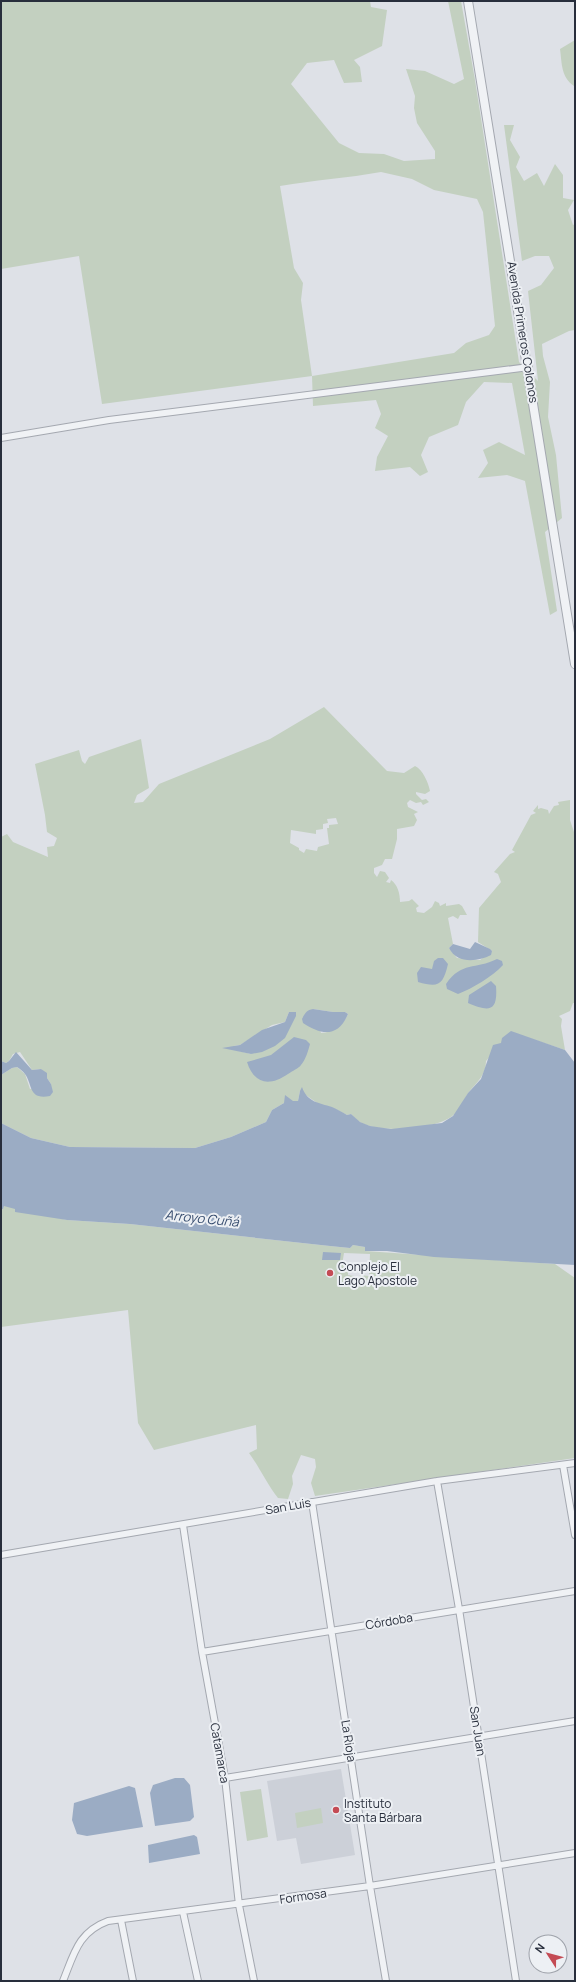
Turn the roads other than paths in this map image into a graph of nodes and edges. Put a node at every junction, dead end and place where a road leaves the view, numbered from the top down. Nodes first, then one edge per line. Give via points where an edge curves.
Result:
1 (468, 1) edge
2 (528, 367) junction
3 (1, 438) edge
4 (575, 664) edge
5 (575, 1463) edge
6 (563, 1465) junction
7 (437, 1481) junction
8 (312, 1502) junction
9 (183, 1525) junction
10 (575, 1535) edge
11 (1, 1554) edge
12 (575, 1590) edge
13 (459, 1609) junction
14 (332, 1630) junction
15 (202, 1652) junction
16 (575, 1721) edge
17 (479, 1736) junction
18 (351, 1756) junction
19 (225, 1778) junction
20 (575, 1853) edge
21 (499, 1866) junction
22 (370, 1886) junction
23 (239, 1905) junction
24 (183, 1912) junction
25 (121, 1920) junction
26 (63, 1981) edge
27 (133, 1981) edge
28 (198, 1981) edge
29 (254, 1981) edge
30 (386, 1981) edge
31 (516, 1981) edge

1 - 2 street, Avenida Primeros Colonos
2 - 3 street via 109,420
2 - 4 street, Avenida Primeros Colonos
5 - 6 street, San Luis
6 - 7 street, San Luis
6 - 10 street
7 - 8 street, San Luis
7 - 13 street, San Juan
8 - 9 street, San Luis
8 - 14 street, La Rioja
9 - 11 street, San Luis
9 - 15 street, Catamarca
12 - 13 street, Córdoba
13 - 14 street, Córdoba
13 - 17 street, San Juan
14 - 15 street, Córdoba
14 - 18 street, La Rioja
15 - 19 street, Catamarca
16 - 17 street
17 - 18 street
17 - 21 street, San Juan
18 - 19 street
18 - 22 street, La Rioja
19 - 23 street, Catamarca
20 - 21 street, Formosa
21 - 22 street, Formosa
21 - 31 street, San Juan
22 - 23 street, Formosa
22 - 30 street, La Rioja
23 - 24 street, Formosa
23 - 29 street, Catamarca
24 - 25 street, Formosa
24 - 28 street
25 - 26 street, Formosa via 100,1924 87,1933 77,1947
25 - 27 street

